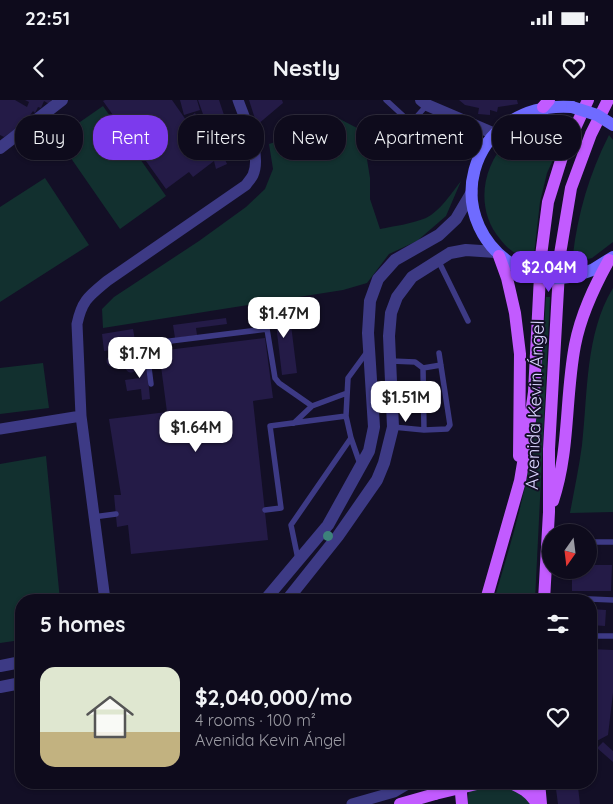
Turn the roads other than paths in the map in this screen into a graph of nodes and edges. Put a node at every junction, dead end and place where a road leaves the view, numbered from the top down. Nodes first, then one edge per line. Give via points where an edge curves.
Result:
1 (62, 100) edge
2 (238, 100) edge
3 (386, 100) edge
4 (588, 100) edge
5 (608, 100) edge
6 (424, 102) edge
7 (546, 104) edge
8 (402, 115) edge
9 (416, 115) edge
10 (453, 115) edge
11 (521, 115) edge
12 (613, 125) edge
13 (492, 138) edge
14 (482, 141) edge
15 (485, 147) junction
16 (0, 148) edge
17 (472, 192) junction
18 (498, 254) junction
19 (611, 258) edge
20 (438, 260) junction
21 (468, 321) dead end
22 (370, 348) junction
23 (439, 353) dead end
24 (391, 361) junction
25 (441, 365) junction
26 (423, 368) junction
27 (150, 384) dead end
28 (347, 393) junction
29 (312, 406) junction
30 (81, 416) junction
31 (346, 416) junction
32 (294, 423) junction
33 (393, 427) junction
34 (0, 430) edge
35 (424, 430) junction
36 (351, 438) junction
37 (361, 466) junction
38 (520, 481) junction
39 (264, 510) dead end
40 (549, 512) junction
41 (116, 514) dead end
42 (93, 517) junction
43 (549, 524) edge
44 (598, 542) edge
45 (613, 542) edge
46 (298, 561) junction
47 (546, 579) edge
48 (104, 594) edge
49 (270, 594) edge
50 (292, 594) edge
51 (488, 594) edge
52 (544, 594) edge
53 (597, 598) edge
54 (613, 600) edge
55 (597, 636) edge
56 (613, 636) edge
57 (15, 663) edge
58 (0, 666) edge
59 (15, 684) edge
60 (0, 687) edge
61 (399, 789) edge
62 (456, 789) edge
63 (461, 789) edge
64 (464, 789) edge
65 (523, 789) edge
66 (540, 789) edge
67 (352, 804) edge
68 (400, 804) edge
69 (463, 804) edge
70 (537, 804) edge
71 (541, 804) edge

1 - 16 street
2 - 30 street via 256,160 253,175 246,185 107,281 80,310 77,324
3 - 8 lane
4 - 38 main road, Avenida Kevin Ángel via 563,154 548,202 541,256 534,392
5 - 40 main road, Avenida Kevin Ángel via 585,150 566,208 555,327
6 - 9 lane
6 - 10 street
7 - 11 main road
7 - 12 main road, bridge via 572,107
13 - 15 main road
14 - 15 street
15 - 17 main road via 473,176
17 - 18 main road via 478,225
17 - 22 street via 456,219 439,235 395,260 378,279 370,300
18 - 19 main road, bridge via 512,266 551,279 575,276
18 - 20 street via 466,250 450,253
18 - 38 main road via 515,313 520,354
19 - 40 main road via 592,291 575,345 561,471
20 - 21 lane
20 - 24 street via 412,277 397,297 391,313
22 - 28 lane via 348,378
22 - 37 street via 374,427 369,451
23 - 25 lane
24 - 26 lane via 415,362
24 - 33 street
25 - 26 lane
25 - 35 lane via 450,425 447,429
26 - 35 lane
27 - 29 lane via 146,344 267,329 275,378
28 - 29 lane
28 - 31 lane
29 - 32 lane
30 - 34 street
30 - 42 street
31 - 32 lane
31 - 36 lane
32 - 39 lane via 270,426 281,508
33 - 35 lane
33 - 50 street via 377,480
36 - 37 lane
36 - 46 lane via 291,525
37 - 46 street via 328,525
38 - 51 main road, Avenida Kevin Ángel
40 - 43 main road, Avenida Kevin Ángel
41 - 42 lane
42 - 48 street
44 - 45 lane
46 - 49 street
47 - 52 main road, Avenida Kevin Ángel
53 - 54 lane
55 - 56 lane
57 - 58 street
59 - 60 street
61 - 67 street
62 - 68 main road, bridge
63 - 69 main road
64 - 69 main road
65 - 70 main road
66 - 71 main road

